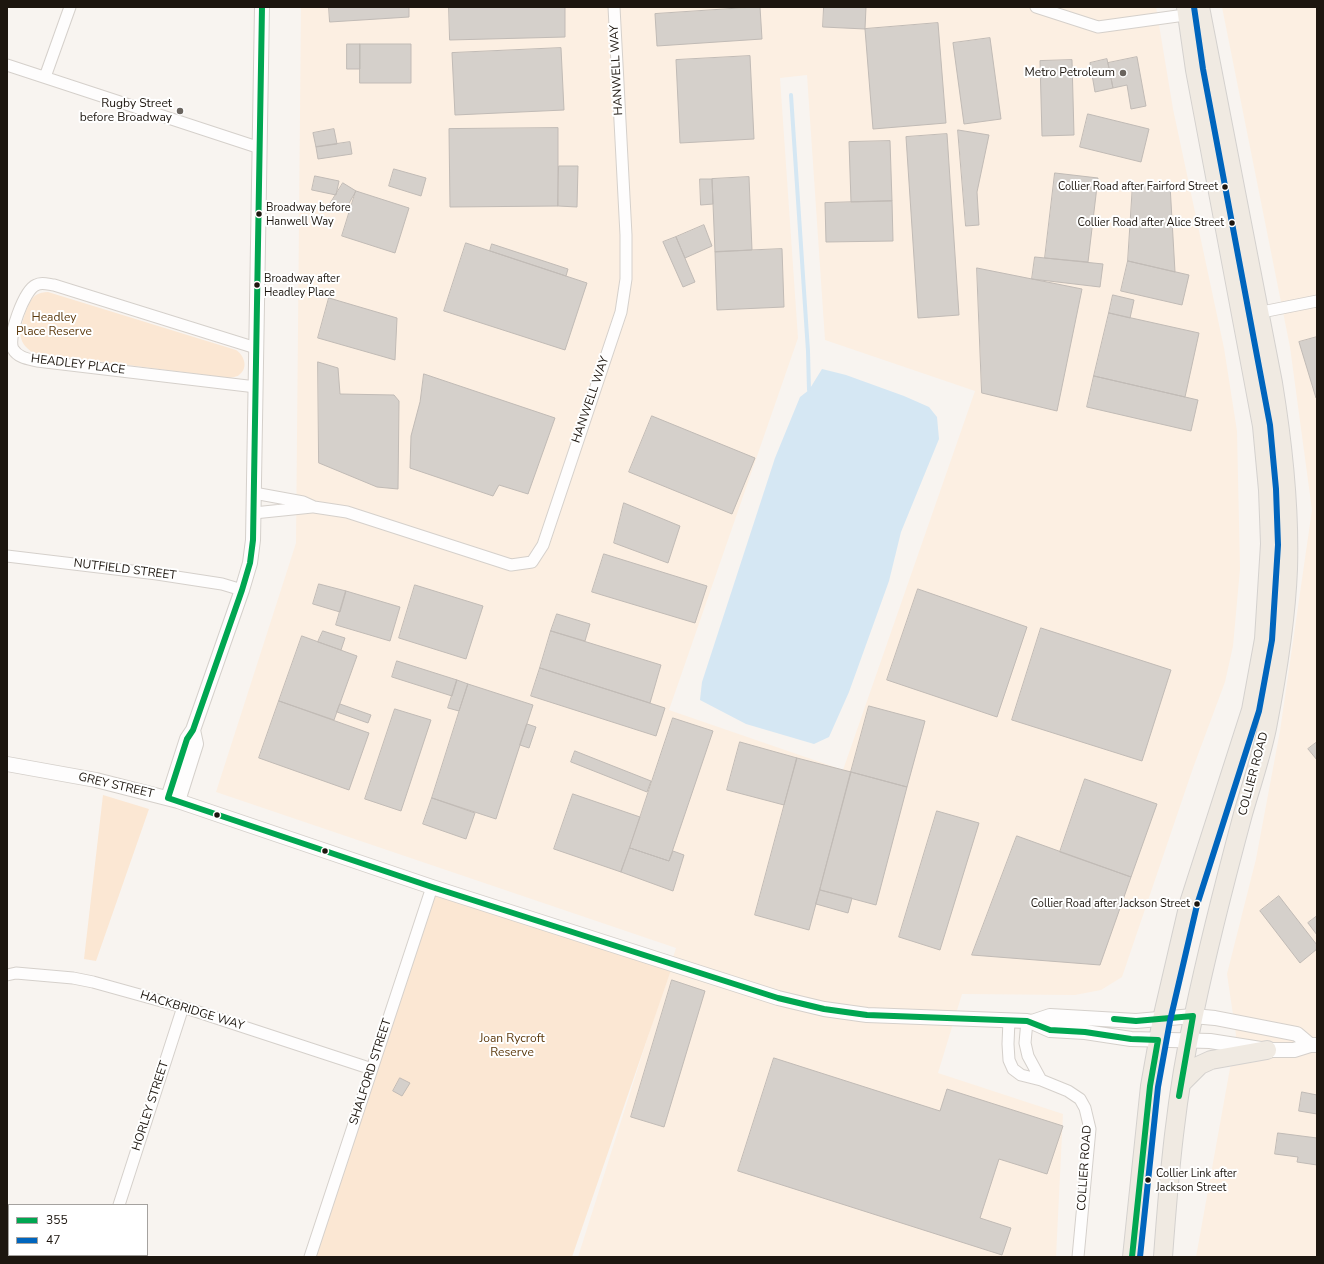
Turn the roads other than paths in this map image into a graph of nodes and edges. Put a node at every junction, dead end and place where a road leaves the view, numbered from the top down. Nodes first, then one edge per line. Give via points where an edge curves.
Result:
1 (70, 7) edge
2 (262, 7) edge
3 (614, 7) edge
4 (1036, 7) edge
5 (1193, 10) edge
6 (7, 65) edge
7 (45, 77) junction
8 (260, 148) junction
9 (1317, 301) edge
10 (1260, 312) junction
11 (1242, 316) junction
12 (256, 348) junction
13 (256, 387) junction
14 (254, 493) junction
15 (314, 507) junction
16 (254, 513) junction
17 (7, 556) edge
18 (242, 590) junction
19 (7, 764) edge
20 (173, 799) junction
21 (432, 887) junction
22 (7, 975) edge
23 (183, 1007) junction
24 (1193, 1016) junction
25 (1162, 1019) junction
26 (1009, 1020) junction
27 (1030, 1021) junction
28 (1158, 1040) junction
29 (1189, 1040) junction
30 (1314, 1045) edge
31 (1267, 1050) junction
32 (372, 1069) junction
33 (1041, 1080) junction
34 (1181, 1084) junction
35 (119, 1204) edge
36 (310, 1257) edge
37 (1078, 1257) edge
38 (1132, 1257) edge
39 (1163, 1257) edge

1 - 7 street
2 - 8 street
3 - 15 street, HANWELL WAY via 626,279 621,312 543,545 532,562 511,565 348,512
4 - 5 street via 1098,27
5 - 10 main road, COLLIER ROAD
5 - 11 main road, COLLIER ROAD via 1195,70
6 - 7 street
7 - 8 street
8 - 12 street
9 - 10 street
10 - 11 street
10 - 24 main road, COLLIER ROAD via 1282,435 1287,501 1288,570 1266,731 1214,921
11 - 25 main road, COLLIER ROAD via 1262,426 1268,490 1270,544 1264,639 1251,710 1189,903
12 - 13 street
12 - 13 street, HEADLEY PLACE via 54,284 42,283 34,285 25,297 11,341 13,349 24,358
13 - 14 street
14 - 15 street, HANWELL WAY via 303,502
14 - 16 street
15 - 16 street, HANWELL WAY
16 - 18 street via 250,563
17 - 18 street, NUTFIELD STREET via 157,574 222,584
18 - 20 street via 193,730 187,739
19 - 20 street, GREY STREET via 96,780
20 - 21 street, GREY STREET
21 - 26 street, GREY STREET via 778,998 824,1009 867,1015
21 - 32 street, SHALFORD STREET
22 - 23 street, HACKBRIDGE WAY via 16,973 73,978
23 - 32 street, HACKBRIDGE WAY
23 - 35 street, HORLEY STREET
24 - 25 street, GREY STREET
24 - 29 main road, COLLIER ROAD
24 - 30 street, GREY STREET via 1297,1034
25 - 27 street, GREY STREET via 1136,1021 1050,1016
25 - 28 main road, COLLIER ROAD
26 - 27 street, GREY STREET
26 - 33 street, COLLIER ROAD via 1009,1060 1020,1075
27 - 28 street, GREY STREET via 1050,1030
27 - 33 street via 1025,1043 1028,1056
28 - 29 street, GREY STREET
28 - 38 main road, COLLIER ROAD via 1150,1086
29 - 31 street, GREY STREET
29 - 34 main road, COLLIER ROAD
30 - 31 street, GREY STREET via 1294,1050
31 - 34 main road via 1211,1060 1200,1065
32 - 36 street, SHALFORD STREET
33 - 37 street, COLLIER ROAD via 1080,1099 1088,1118 1090,1129
34 - 39 main road, COLLIER ROAD via 1172,1150

